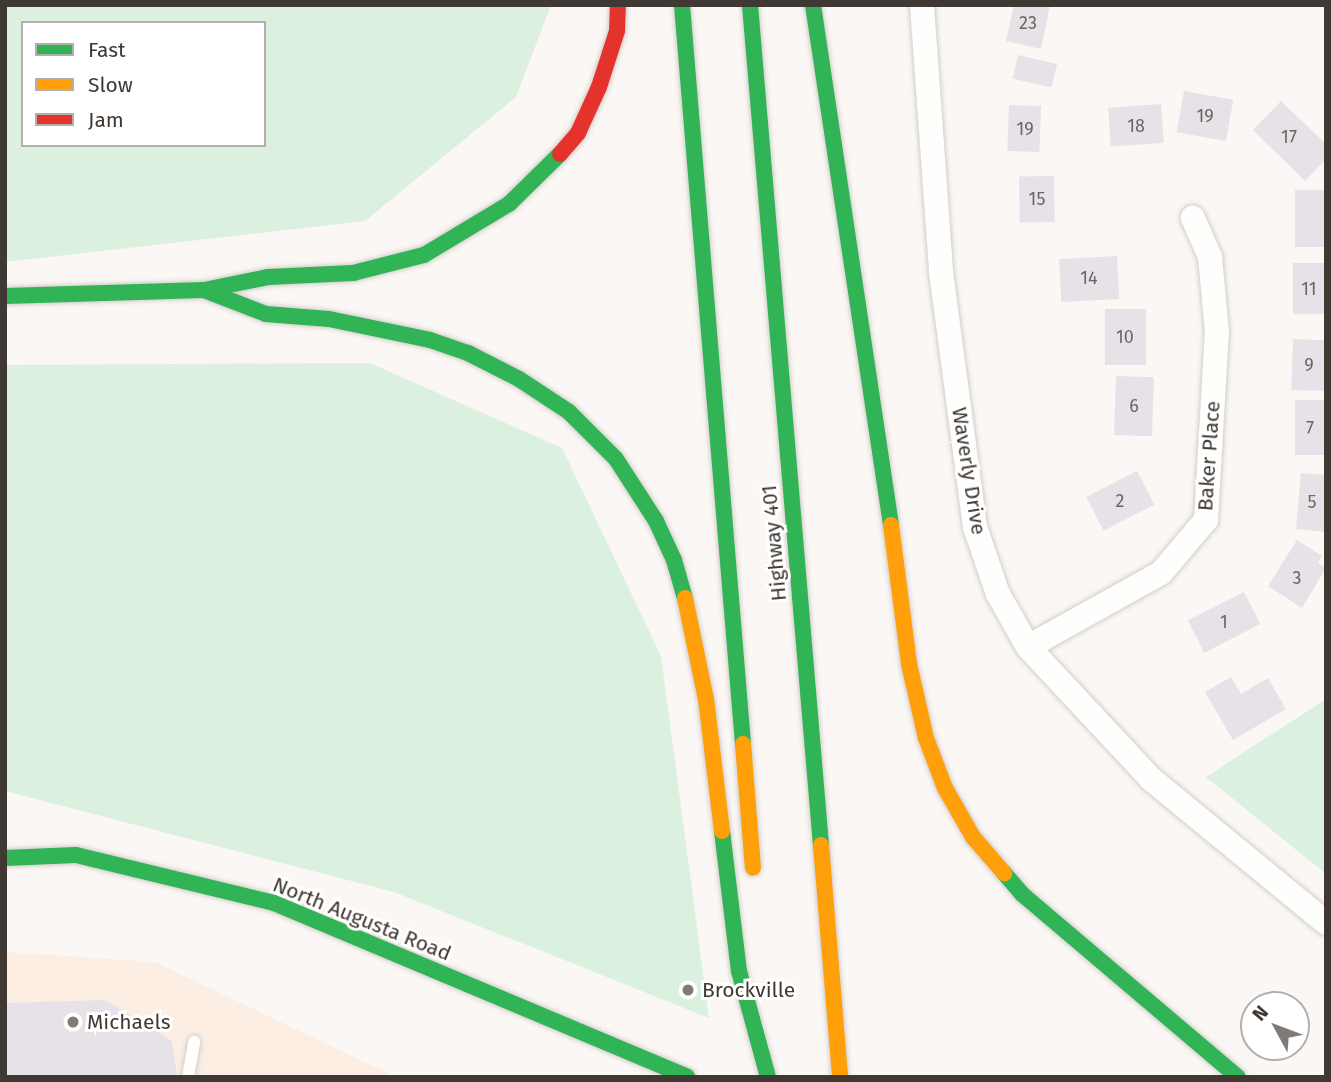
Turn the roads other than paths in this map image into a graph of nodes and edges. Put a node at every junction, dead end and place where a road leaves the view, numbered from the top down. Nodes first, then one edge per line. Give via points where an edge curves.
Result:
1 (618, 5) edge
2 (682, 5) edge
3 (750, 5) edge
4 (813, 5) edge
5 (922, 5) edge
6 (1193, 218) dead end
7 (204, 290) junction
8 (5, 296) edge
9 (1028, 647) junction
10 (5, 858) edge
11 (754, 882) dead end
12 (1326, 923) edge
13 (827, 930) junction
14 (763, 993) dead end
15 (851, 1003) dead end
16 (194, 1042) dead end
17 (188, 1077) edge
18 (687, 1077) edge
19 (769, 1077) edge
20 (840, 1077) edge
21 (1238, 1077) edge

1 - 7 main road via 614,42 578,133 546,171 509,204 424,255 353,273 268,277
2 - 11 main road
3 - 13 main road, Highway 401
4 - 21 main road via 909,664 926,738 945,788 973,837 1022,894
5 - 9 street, Waverly Drive via 941,272 975,527 998,594
6 - 9 street, Baker Place via 1210,257 1217,332 1206,520 1161,573
7 - 8 main road
7 - 19 main road via 266,314 329,319 430,340 468,353 569,412 616,459 656,521 687,604 706,699 738,971
9 - 12 street, Waverly Drive via 1151,779
10 - 18 main road, North Augusta Road via 76,855 274,902
13 - 15 main road
13 - 20 main road, Highway 401
14 - 19 main road
16 - 17 lane

